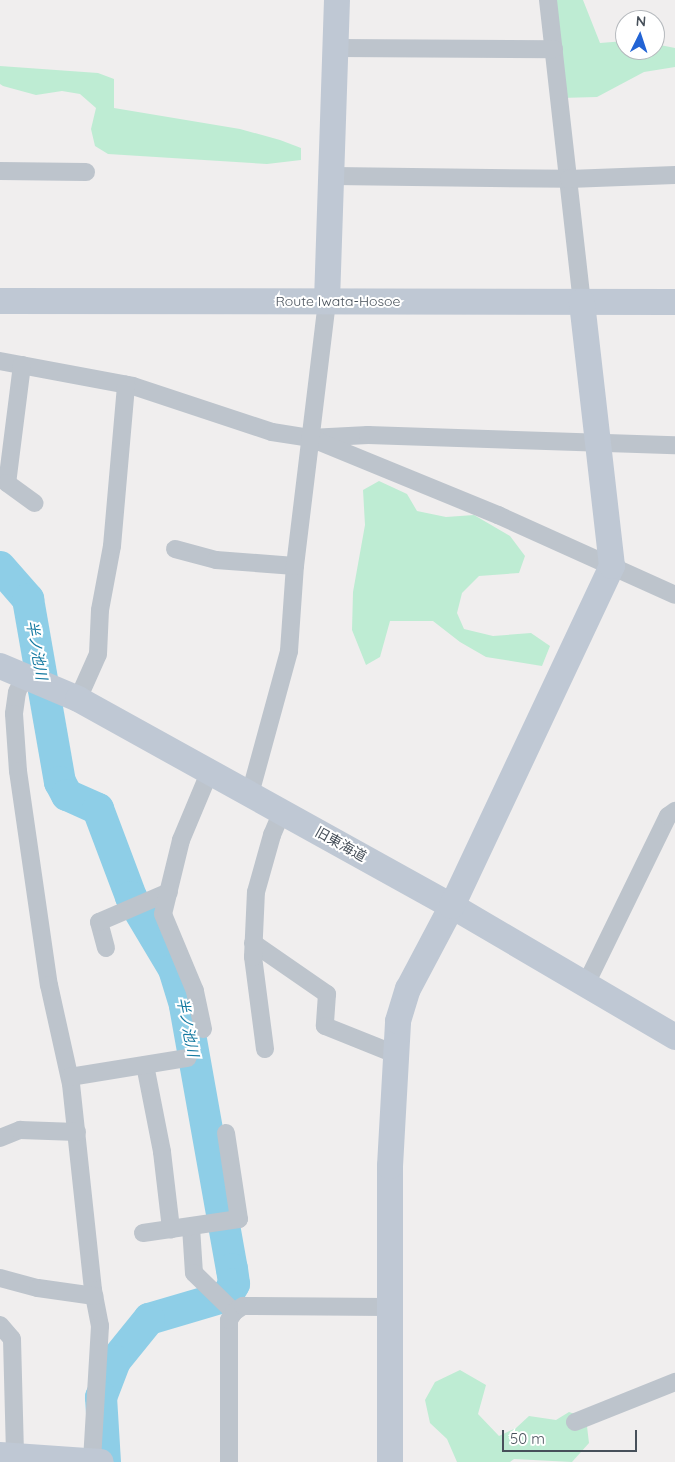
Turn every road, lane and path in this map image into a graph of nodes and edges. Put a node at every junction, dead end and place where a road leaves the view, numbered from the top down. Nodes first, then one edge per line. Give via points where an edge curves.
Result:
1 (337, 0) edge
2 (548, 0) edge
3 (337, 48) junction
4 (554, 49) junction
5 (0, 172) edge
6 (86, 172) dead end
7 (675, 175) edge
8 (334, 176) junction
9 (569, 178) junction
10 (327, 301) junction
11 (0, 302) edge
12 (582, 302) junction
13 (675, 302) edge
14 (0, 361) edge
15 (22, 365) junction
16 (126, 384) junction
17 (310, 438) junction
18 (597, 443) junction
19 (675, 446) edge
20 (35, 503) dead end
21 (175, 549) dead end
22 (295, 566) junction
23 (612, 566) junction
24 (675, 595) edge
25 (0, 666) edge
26 (25, 675) junction
27 (78, 699) junction
28 (209, 773) junction
29 (250, 794) junction
30 (675, 811) edge
31 (282, 812) junction
32 (169, 892) junction
33 (452, 906) junction
34 (253, 943) junction
35 (106, 948) dead end
36 (586, 984) junction
37 (202, 1029) dead end
38 (675, 1037) edge
39 (265, 1049) dead end
40 (395, 1054) junction
41 (187, 1058) dead end
42 (145, 1065) junction
43 (70, 1077) junction
44 (77, 1132) junction
45 (226, 1133) dead end
46 (0, 1138) edge
47 (191, 1226) junction
48 (171, 1229) junction
49 (144, 1233) dead end
50 (0, 1278) edge
51 (94, 1296) junction
52 (226, 1303) junction
53 (388, 1307) junction
54 (0, 1324) edge
55 (675, 1382) edge
56 (575, 1422) dead end
57 (8, 1455) edge
58 (92, 1461) edge
59 (101, 1462) edge
60 (229, 1462) edge
61 (390, 1462) edge

1 - 3 street
2 - 4 street
3 - 4 street
3 - 8 street
4 - 9 street
5 - 6 street
7 - 9 street
8 - 9 street
8 - 10 street
9 - 12 street
10 - 11 street, Route Iwata-Hosoe
10 - 12 street, Route Iwata-Hosoe
10 - 17 street
12 - 13 street, Route Iwata-Hosoe
12 - 18 street
14 - 15 street
15 - 16 street
15 - 20 street via 8,483
16 - 17 street via 272,432
16 - 27 street via 112,546 102,596 98,654
17 - 18 street via 368,435
17 - 22 street
17 - 23 street
18 - 19 street
18 - 23 street
21 - 22 street via 216,560
22 - 29 street via 289,651
23 - 24 street
23 - 33 street
25 - 26 street, 旧東海道
26 - 27 street, 旧東海道
26 - 43 street via 17,692 14,714 18,771 50,985
27 - 28 street, 旧東海道
28 - 29 street, 旧東海道
28 - 32 street via 181,840
29 - 31 street, 旧東海道
30 - 36 street via 668,816
31 - 33 street, 旧東海道
31 - 34 street via 256,892
32 - 35 street via 99,922
32 - 37 street via 163,914 165,924 195,991
33 - 36 street, 旧東海道
33 - 40 street via 408,989 398,1021
34 - 39 street
34 - 40 street via 328,994 325,1026
36 - 38 street, 旧東海道
40 - 53 street
41 - 42 street
42 - 43 street
42 - 48 street via 162,1152
43 - 44 street
44 - 46 street via 20,1130
44 - 51 street
45 - 47 street via 239,1219
47 - 48 street
47 - 52 street via 194,1273
48 - 49 street
50 - 51 street via 38,1288
51 - 58 street via 100,1345
52 - 53 street via 243,1306
52 - 60 street via 229,1320
53 - 61 street
54 - 57 street via 12,1338
55 - 56 street
57 - 58 street
58 - 59 street

